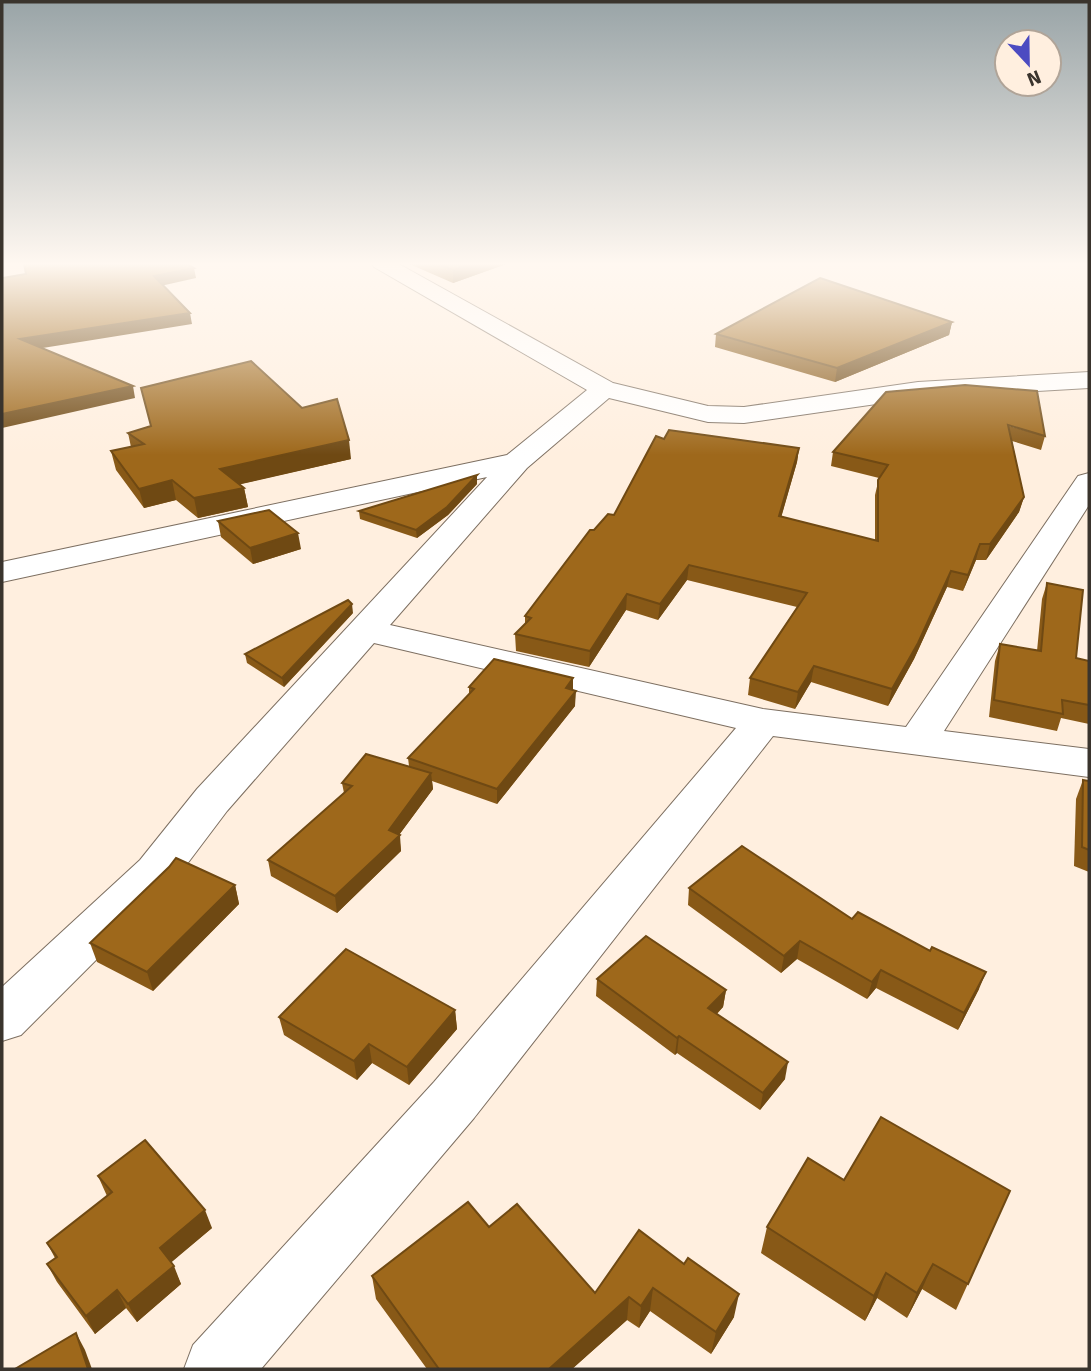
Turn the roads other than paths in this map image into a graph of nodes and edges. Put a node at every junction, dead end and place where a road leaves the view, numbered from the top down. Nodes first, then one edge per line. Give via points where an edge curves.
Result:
1 (495, 327) edge
2 (1089, 380) edge
3 (604, 388) junction
4 (517, 462) junction
5 (1089, 482) edge
6 (2, 572) edge
7 (363, 630) junction
8 (763, 722) junction
9 (917, 741) junction
10 (1089, 763) edge
11 (2, 1019) edge
12 (216, 1369) edge

1 - 3 street
2 - 3 street via 918,390 726,416
3 - 4 street
4 - 6 street
4 - 7 street
5 - 9 street
7 - 8 street
7 - 11 street via 212,800 156,873
8 - 9 street
8 - 12 street via 454,1100
9 - 10 street

